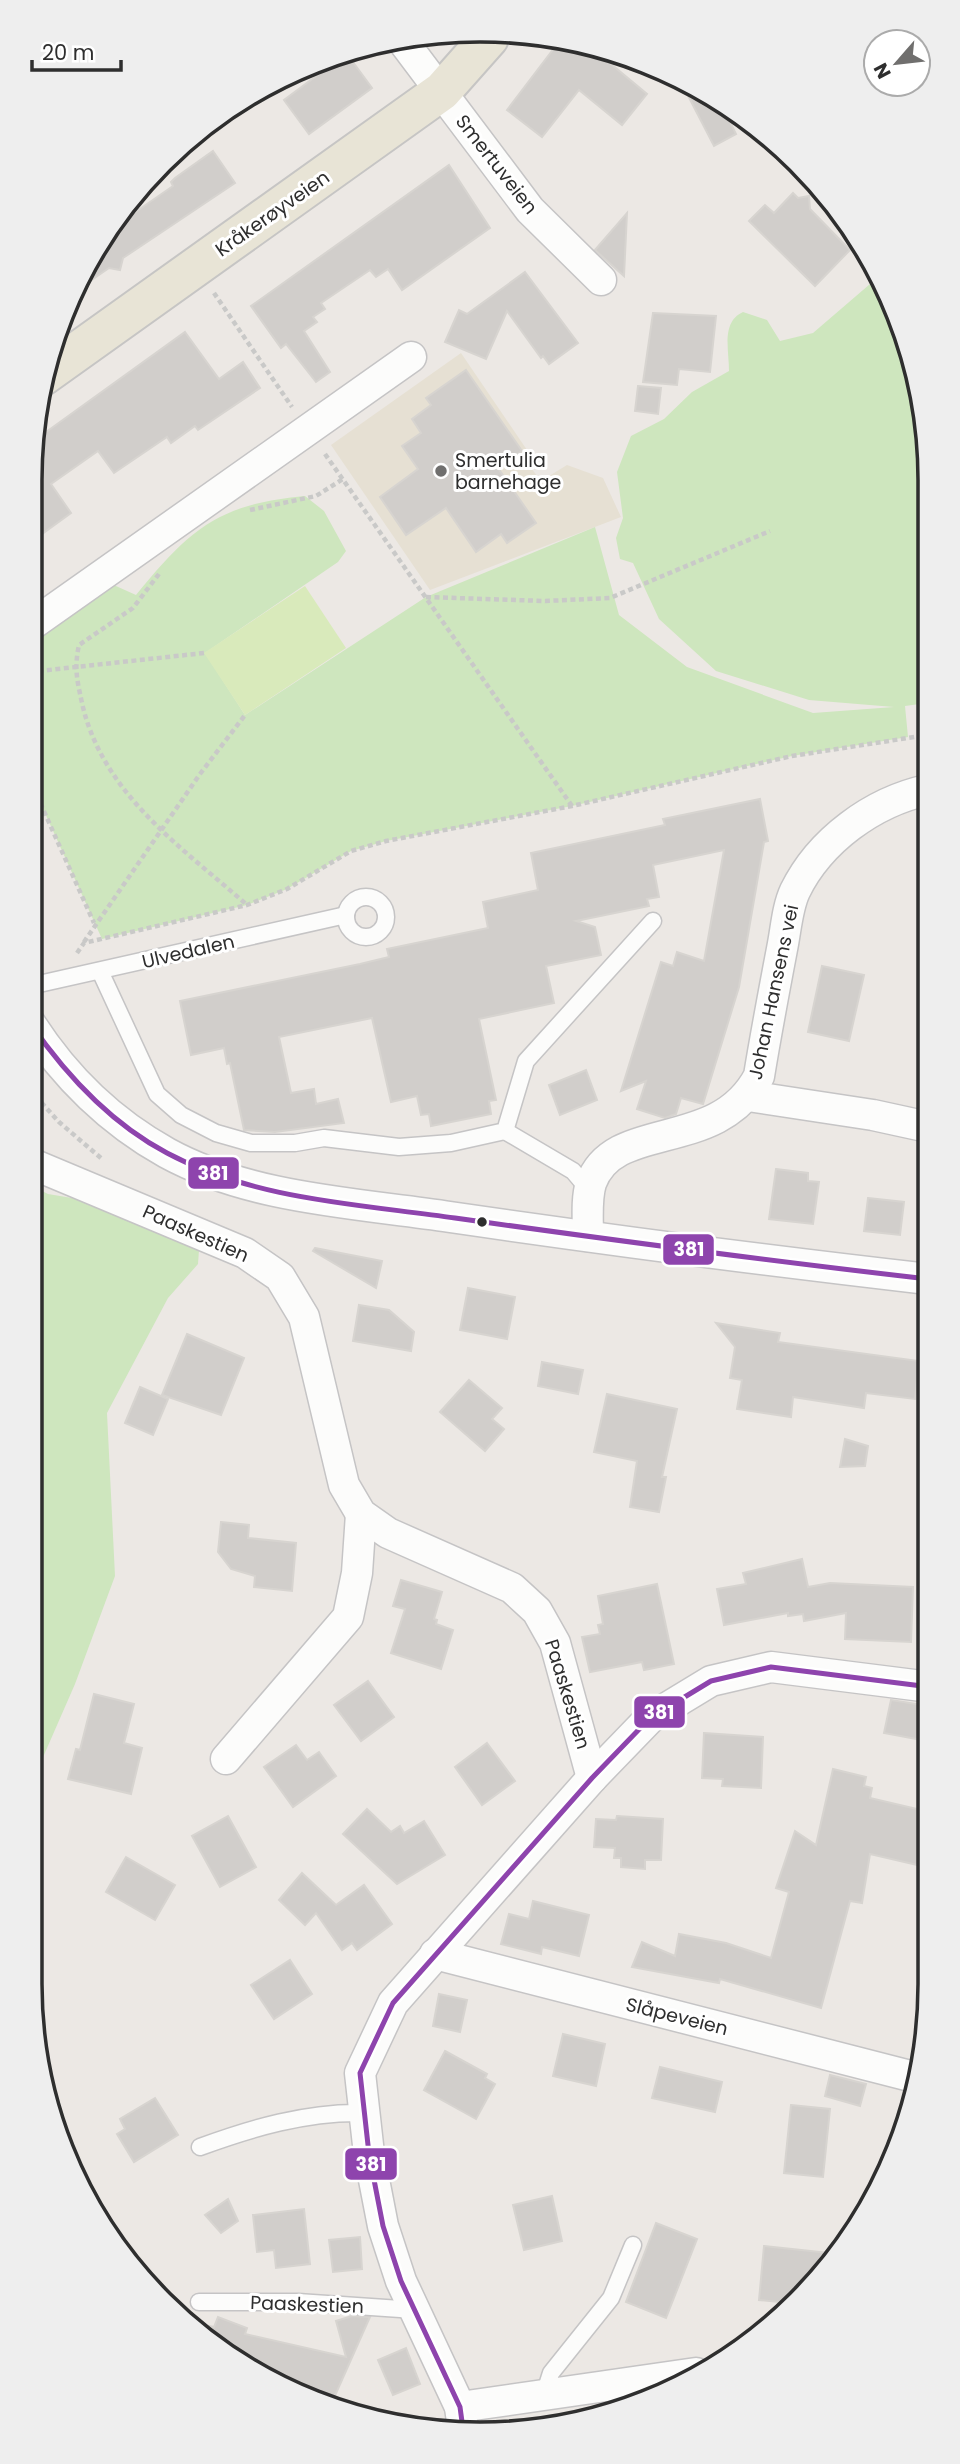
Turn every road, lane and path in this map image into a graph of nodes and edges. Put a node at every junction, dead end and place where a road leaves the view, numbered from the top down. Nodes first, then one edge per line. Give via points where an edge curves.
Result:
1 (485, 42) edge
2 (408, 48) edge
3 (442, 91) junction
4 (601, 280) dead end
5 (209, 286) dead end
6 (411, 357) dead end
7 (57, 367) edge
8 (307, 429) junction
9 (344, 479) junction
10 (248, 510) dead end
11 (770, 531) dead end
12 (166, 565) dead end
13 (426, 597) junction
14 (42, 617) edge
15 (204, 653) dead end
16 (74, 666) junction
17 (42, 670) edge
18 (245, 715) dead end
19 (918, 736) edge
20 (918, 793) edge
21 (572, 806) junction
22 (42, 807) edge
23 (160, 830) junction
24 (247, 905) junction
25 (346, 915) dead end
26 (653, 920) dead end
27 (94, 923) junction
28 (84, 943) junction
29 (100, 971) junction
30 (59, 980) junction
31 (42, 984) edge
32 (42, 1040) edge
33 (748, 1096) junction
34 (42, 1102) edge
35 (918, 1125) edge
36 (505, 1131) junction
37 (115, 1164) dead end
38 (42, 1168) edge
39 (589, 1190) junction
40 (588, 1236) junction
41 (918, 1278) edge
42 (361, 1514) junction
43 (918, 1686) edge
44 (226, 1759) dead end
45 (592, 1778) junction
46 (435, 1954) junction
47 (908, 2076) edge
48 (362, 2113) junction
49 (200, 2147) dead end
50 (633, 2245) dead end
51 (199, 2302) dead end
52 (415, 2310) junction
53 (662, 2383) edge
54 (632, 2391) edge
55 (544, 2395) junction
56 (462, 2418) edge

1 - 3 main road, Kråkerøyveien
2 - 3 street, Smertuveien
3 - 4 street, Smertuveien via 530,210
3 - 7 main road, Kråkerøyveien
5 - 8 path
6 - 8 street
8 - 9 path
8 - 14 street
9 - 10 path via 316,496
9 - 13 path
11 - 13 path via 610,598
12 - 16 path via 133,608 79,645
13 - 21 path
15 - 16 path
16 - 17 path
16 - 23 path via 86,718 111,773
18 - 23 path
19 - 21 path via 792,756
20 - 33 street, Johan Hansens vei via 887,802 853,825 823,851 795,891 759,1076
21 - 24 path via 351,851 287,889
22 - 27 path
23 - 24 path
23 - 27 path
24 - 28 path
25 - 29 lane, Ulvedalen
26 - 36 lane via 526,1061
27 - 28 path
28 - 30 path
29 - 30 lane, Ulvedalen
29 - 36 lane via 157,1094 181,1115 216,1133 251,1143 324,1138 399,1147 450,1143
30 - 31 lane, Ulvedalen
32 - 40 street via 94,1100 128,1128 169,1154 241,1183
33 - 35 street, Johan Hansens vei
33 - 39 street, Johan Hansens vei via 705,1126 618,1150 592,1179
34 - 37 path via 89,1149
36 - 39 lane via 573,1171
38 - 42 street, Paaskestien via 245,1252 280,1277 304,1317 344,1485
39 - 40 street
40 - 41 street
42 - 44 street via 348,1618
42 - 45 street, Paaskestien via 388,1533 512,1588 537,1611 555,1643
43 - 45 street via 771,1667 711,1681 650,1718
45 - 46 street
46 - 47 street, Slåpeveien
46 - 48 street via 393,2003 360,2073
48 - 49 lane via 291,2120
48 - 52 street via 383,2227
50 - 55 lane via 611,2298 551,2374
51 - 52 lane, Paaskestien via 298,2302
52 - 56 street
53 - 54 street
54 - 55 street
55 - 56 street

